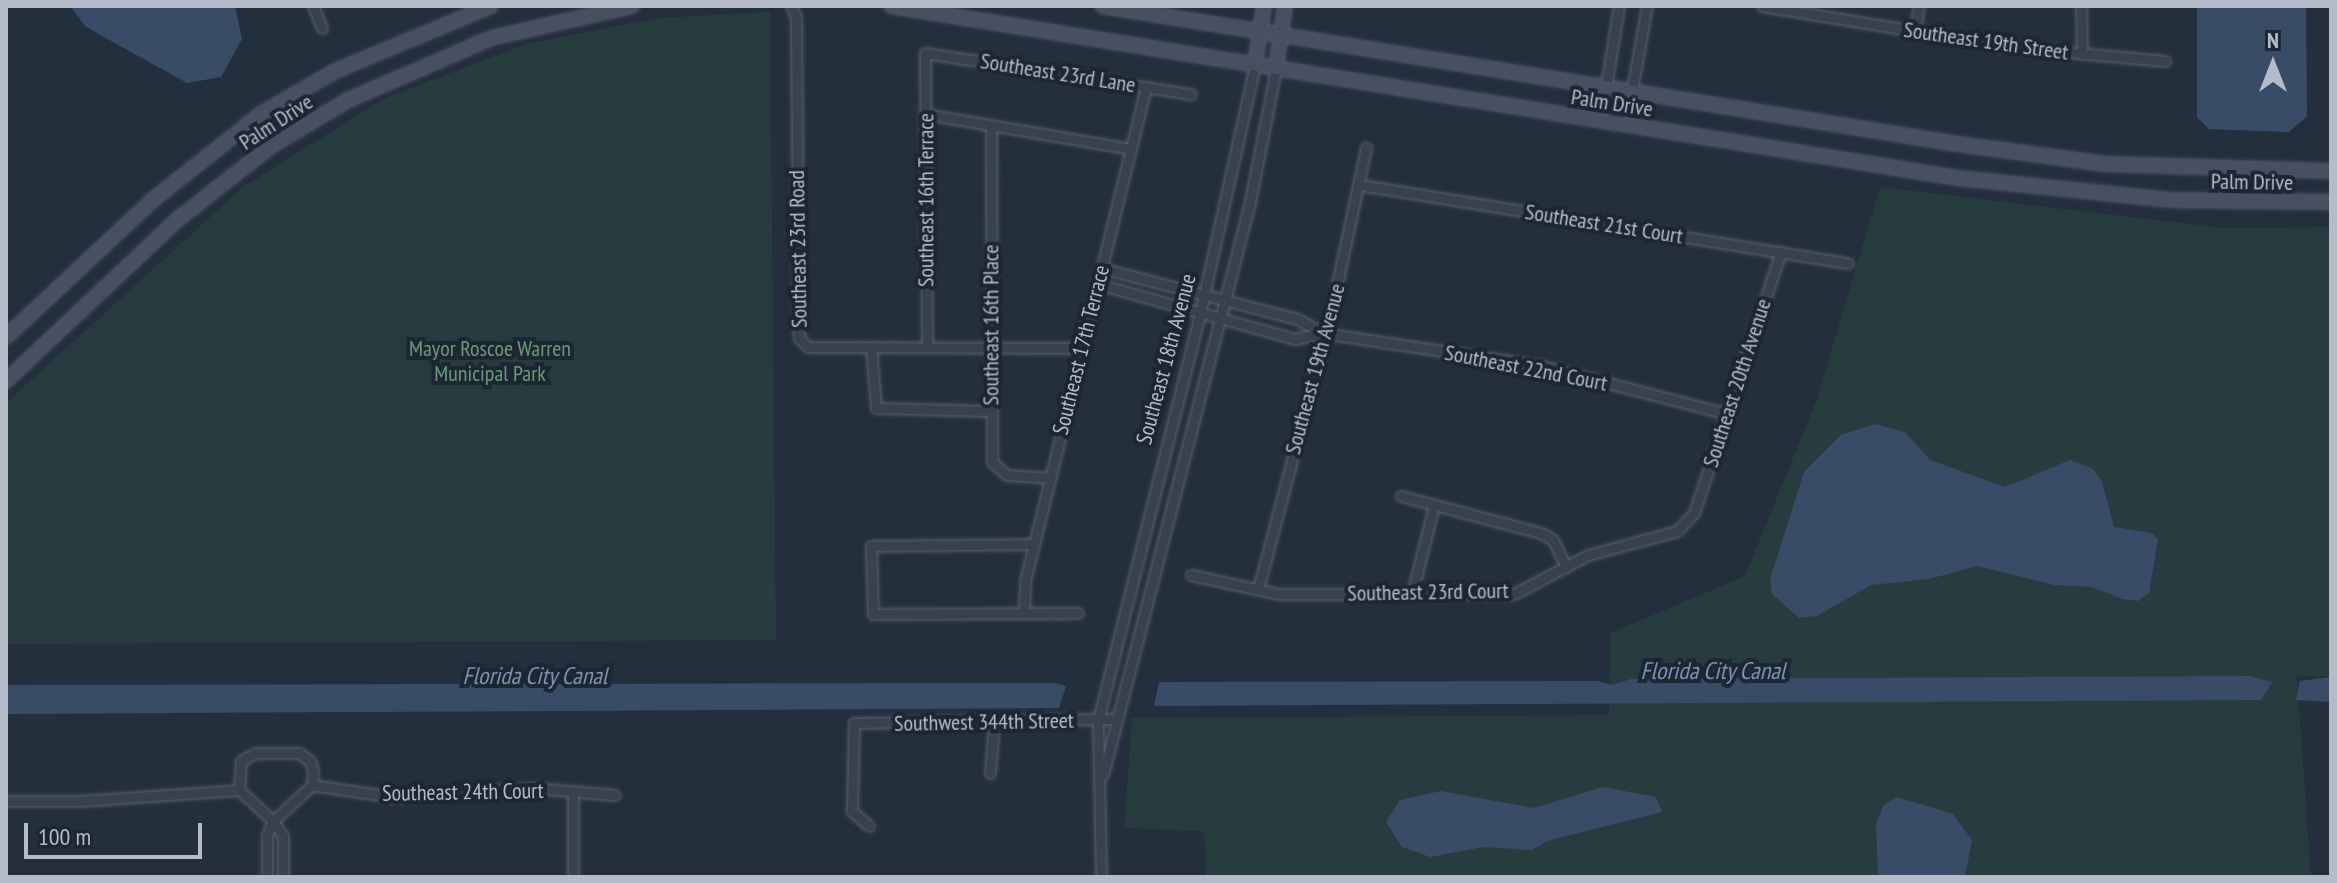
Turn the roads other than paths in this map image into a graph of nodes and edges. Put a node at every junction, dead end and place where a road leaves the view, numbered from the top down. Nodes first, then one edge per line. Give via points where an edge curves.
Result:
1 (313, 6) edge
2 (491, 6) edge
3 (632, 6) edge
4 (791, 6) edge
5 (804, 6) edge
6 (891, 6) edge
7 (1102, 6) edge
8 (1264, 6) edge
9 (1285, 6) edge
10 (1619, 6) edge
11 (1647, 6) edge
12 (1762, 6) edge
13 (1919, 6) edge
14 (2081, 6) edge
15 (796, 18) junction
16 (322, 28) dead end
17 (1915, 31) junction
18 (1260, 34) junction
19 (1280, 37) junction
20 (925, 53) joint
21 (2082, 54) junction
22 (2165, 61) dead end
23 (1255, 64) junction
24 (1276, 68) junction
25 (1606, 86) junction
26 (1146, 87) junction
27 (1632, 90) junction
28 (1191, 94) dead end
29 (925, 114) junction
30 (1615, 124) junction
31 (991, 125) junction
32 (1366, 148) dead end
33 (1131, 149) junction
34 (2331, 171) edge
35 (1360, 185) junction
36 (2331, 202) edge
37 (1781, 252) junction
38 (1848, 263) dead end
39 (1101, 268) junction
40 (1098, 284) junction
41 (1205, 295) junction
42 (1226, 301) junction
43 (1200, 313) junction
44 (1221, 319) junction
45 (1323, 333) junction
46 (6, 337) edge
47 (871, 347) junction
48 (927, 347) junction
49 (991, 348) junction
50 (1082, 348) junction
51 (6, 381) edge
52 (992, 411) junction
53 (1727, 414) junction
54 (1050, 478) junction
55 (1401, 496) dead end
56 (1434, 505) junction
57 (1694, 513) joint
58 (1034, 544) junction
59 (1566, 567) junction
60 (1191, 575) dead end
61 (1258, 589) junction
62 (1412, 594) junction
63 (1024, 613) junction
64 (1078, 613) dead end
65 (1115, 719) junction
66 (1098, 720) junction
67 (994, 724) junction
68 (990, 773) dead end
69 (1101, 784) junction
70 (312, 785) junction
71 (239, 790) junction
72 (573, 791) junction
73 (615, 795) dead end
74 (6, 801) edge
75 (273, 821) junction
76 (869, 826) dead end
77 (267, 877) edge
78 (283, 877) edge
79 (573, 877) edge
80 (1101, 877) edge

1 - 16 street
2 - 46 main road, Palm Drive via 349,65 261,114 154,199
3 - 51 main road, Palm Drive via 491,38 348,100 271,146 177,220
4 - 15 street, Southeast 23rd Road
5 - 15 street
6 - 23 main road, Palm Drive
7 - 18 main road, Palm Drive
8 - 18 main road, Southeast 18th Avenue
9 - 19 main road
10 - 25 street
11 - 27 street
12 - 17 street, Southeast 19th Street
13 - 17 street
14 - 21 street
15 - 47 street, Southeast 23rd Road via 799,338 808,347
17 - 21 street, Southeast 19th Street
18 - 19 main road, Palm Drive
18 - 23 main road, Southeast 18th Avenue
19 - 24 main road
19 - 25 main road, Palm Drive
20 - 26 street, Southeast 23rd Lane
20 - 29 street, Southeast 16th Terrace
21 - 22 street, Southeast 19th Street
23 - 24 main road, Palm Drive
23 - 41 street, Southeast 18th Avenue
24 - 30 main road, Palm Drive
24 - 42 street, Southeast 18th Avenue
25 - 27 main road, Palm Drive
25 - 30 street
26 - 28 street, Southeast 23rd Lane
26 - 33 street, Southeast 17th Terrace
27 - 30 street
27 - 34 main road, Palm Drive via 2106,164
29 - 31 street
29 - 48 street, Southeast 16th Terrace
30 - 36 main road, Palm Drive via 1958,178 2107,195
31 - 33 street
31 - 49 street, Southeast 16th Place
32 - 35 street, Southeast 19th Avenue
33 - 39 street, Southeast 17th Terrace
35 - 37 street, Southeast 21st Court
35 - 45 street, Southeast 19th Avenue
37 - 38 street, Southeast 21st Court
37 - 53 street, Southeast 20th Avenue
39 - 40 street, Southeast 17th Terrace
39 - 41 street, Southeast 22nd Court
40 - 43 street, Southeast 22nd Court
40 - 50 street, Southeast 17th Terrace
41 - 42 street, Southeast 22nd Court
41 - 43 street, Southeast 18th Avenue
42 - 44 street, Southeast 18th Avenue
42 - 45 street, Southeast 22nd Court via 1297,319
43 - 44 street, Southeast 22nd Court
43 - 66 street, Southeast 18th Avenue
44 - 45 street, Southeast 22nd Court via 1295,339
44 - 65 street, Southeast 18th Avenue via 1128,691
45 - 53 street, Southeast 22nd Court via 1542,366
45 - 61 street, Southeast 19th Avenue
47 - 48 street, Southeast 23rd Road
47 - 52 street via 871,398 876,408
48 - 49 street, Southeast 23rd Road
49 - 50 street, Southeast 23rd Road
49 - 52 street, Southeast 16th Place
50 - 54 street, Southeast 17th Terrace
52 - 54 street, Southeast 16th Place via 992,462 998,471
53 - 57 street, Southeast 20th Avenue
54 - 58 street, Southeast 17th Terrace
55 - 56 street
56 - 59 street via 1541,533 1553,540
56 - 62 street
57 - 59 street, Southeast 23rd Court via 1677,531 1588,555
58 - 63 street, Southeast 17th Terrace
58 - 63 street via 871,546 873,614
59 - 62 street, Southeast 23rd Court via 1514,594
60 - 61 street, Southeast 23rd Court
61 - 62 street, Southeast 23rd Court
63 - 64 street
65 - 66 street, Southwest 344th Street
65 - 69 street, Southeast 18th Avenue
66 - 67 street, Southwest 344th Street
66 - 69 street, Southeast 18th Avenue
67 - 68 street
67 - 76 street, Southwest 344th Street via 854,723 852,811
69 - 80 street
70 - 71 street via 306,755 255,753 241,761
70 - 72 street, Southeast 24th Court via 393,797 535,788
70 - 75 street
71 - 74 street
71 - 75 street
72 - 73 street, Southeast 24th Court
72 - 79 street
75 - 77 street via 267,835
75 - 78 street via 283,836

